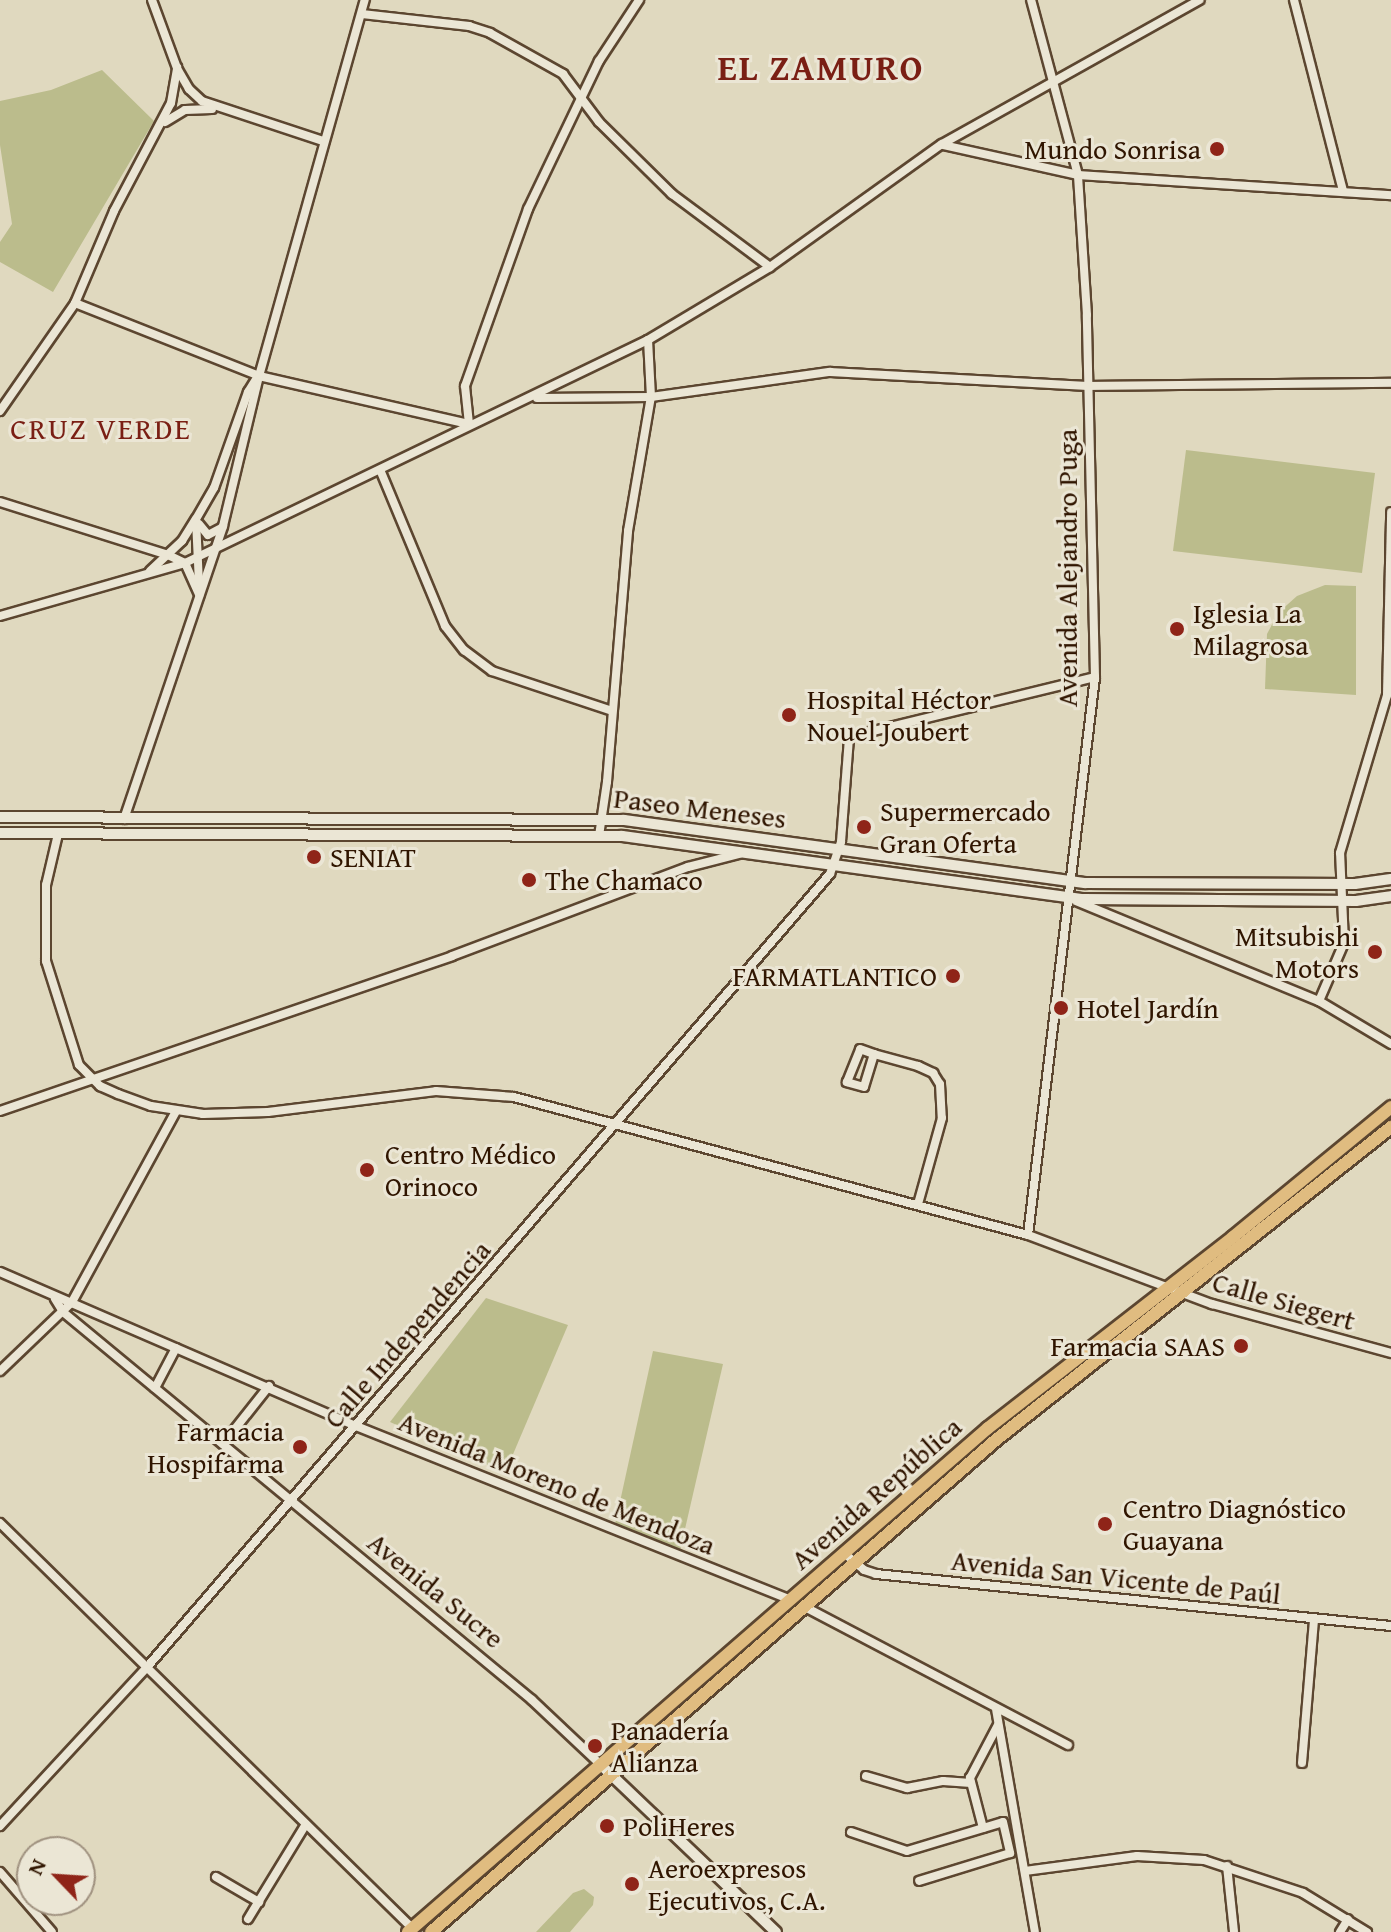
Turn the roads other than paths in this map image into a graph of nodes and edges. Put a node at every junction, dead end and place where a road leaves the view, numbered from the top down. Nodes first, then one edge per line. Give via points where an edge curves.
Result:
1 (152, 0) edge
2 (365, 0) edge
3 (639, 0) edge
4 (1031, 0) edge
5 (1200, 0) edge
6 (1294, 0) edge
7 (362, 14) junction
8 (177, 68) junction
9 (1054, 81) junction
10 (582, 99) junction
11 (224, 110) junction
12 (161, 125) junction
13 (323, 141) junction
14 (942, 144) junction
15 (1078, 175) junction
16 (1343, 191) junction
17 (1391, 195) edge
18 (770, 267) junction
19 (75, 303) junction
20 (648, 340) junction
21 (259, 376) junction
22 (1391, 383) edge
23 (1088, 386) junction
24 (651, 397) junction
25 (533, 398) junction
26 (0, 411) edge
27 (469, 424) junction
28 (381, 472) junction
29 (0, 502) edge
30 (1391, 512) edge
31 (196, 519) junction
32 (223, 526) junction
33 (139, 545) junction
34 (212, 550) junction
35 (168, 555) junction
36 (199, 556) junction
37 (185, 563) junction
38 (146, 574) junction
39 (199, 595) junction
40 (0, 616) edge
41 (1095, 677) junction
42 (1389, 695) edge
43 (612, 711) junction
44 (0, 817) edge
45 (124, 819) junction
46 (602, 819) junction
47 (0, 833) edge
48 (58, 834) junction
49 (599, 836) junction
50 (744, 853) junction
51 (836, 859) junction
52 (1391, 879) edge
53 (1070, 881) junction
54 (1342, 884) junction
55 (1391, 896) edge
56 (1068, 897) junction
57 (1341, 901) junction
58 (1319, 1001) junction
59 (1391, 1044) edge
60 (874, 1054) junction
61 (90, 1078) junction
62 (1391, 1107) edge
63 (0, 1111) edge
64 (176, 1111) junction
65 (617, 1124) junction
66 (1391, 1127) edge
67 (918, 1204) junction
68 (1028, 1235) junction
69 (0, 1272) edge
70 (1167, 1288) junction
71 (1183, 1294) junction
72 (55, 1299) junction
73 (72, 1302) junction
74 (63, 1312) junction
75 (176, 1348) junction
76 (1391, 1353) edge
77 (0, 1371) edge
78 (269, 1386) junction
79 (155, 1388) junction
80 (356, 1426) junction
81 (223, 1444) junction
82 (289, 1501) junction
83 (0, 1523) edge
84 (844, 1553) junction
85 (855, 1563) junction
86 (790, 1600) junction
87 (805, 1607) junction
88 (1314, 1619) junction
89 (1391, 1626) edge
90 (148, 1666) junction
91 (996, 1709) junction
92 (998, 1725) junction
93 (1068, 1745) dead end
94 (1302, 1763) dead end
95 (601, 1765) junction
96 (611, 1775) junction
97 (866, 1776) dead end
98 (971, 1783) junction
99 (306, 1824) junction
100 (0, 1826) edge
101 (983, 1828) junction
102 (851, 1832) dead end
103 (1227, 1866) junction
104 (1025, 1871) junction
105 (0, 1872) edge
106 (216, 1877) dead end
107 (919, 1881) dead end
108 (259, 1902) junction
109 (248, 1919) dead end
110 (1348, 1919) junction
111 (410, 1930) edge
112 (52, 1932) edge
113 (431, 1932) edge
114 (776, 1932) edge
115 (1035, 1932) edge
116 (1234, 1932) edge
117 (1340, 1932) edge
118 (1367, 1932) edge

1 - 8 street
2 - 7 street
3 - 10 street via 599,61
4 - 9 street, Avenida Alejandro Puga
5 - 9 street
6 - 16 street
7 - 10 street via 490,33 563,74
7 - 13 street
8 - 11 street via 202,101
8 - 12 street
9 - 14 street
9 - 15 street, Avenida Alejandro Puga
10 - 18 street via 672,194
10 - 27 street via 528,209 491,307 465,386
11 - 12 street via 185,110
11 - 13 street
12 - 19 street via 114,211
13 - 21 street
14 - 15 street
14 - 18 street
15 - 16 street
15 - 23 street, Avenida Alejandro Puga
16 - 17 street
18 - 20 street
19 - 21 street
19 - 26 street
20 - 24 street
20 - 25 street
21 - 27 street
21 - 31 street
21 - 32 street
22 - 23 street
23 - 24 street via 830,372
23 - 41 street, Avenida Alejandro Puga
24 - 25 street
24 - 43 street via 628,531
25 - 27 street
27 - 28 street
28 - 34 street
28 - 43 street via 445,626 464,650 492,671
29 - 33 street
30 - 42 street
31 - 32 street via 208,535
31 - 35 street
31 - 36 street
32 - 34 street
33 - 35 street
33 - 38 street via 152,561
34 - 36 street
34 - 39 street
35 - 37 street
35 - 38 street
36 - 37 street
36 - 39 street
37 - 38 street
37 - 39 street
38 - 40 street
39 - 45 street
41 - 51 street via 849,737
41 - 53 street, Avenida Alejandro Puga
42 - 54 street via 1340,853
43 - 46 street
44 - 45 street, Paseo Meneses
45 - 46 street, Paseo Meneses
46 - 49 street
46 - 51 street, Paseo Meneses via 652,823
47 - 48 street, Paseo Meneses
48 - 49 street, Paseo Meneses
48 - 61 street via 46,885 46,961 71,1045
49 - 50 street, Paseo Meneses
50 - 51 street, Paseo Meneses
50 - 61 street via 688,867 452,956
51 - 53 street, Paseo Meneses
51 - 56 street, Paseo Meneses
51 - 65 street, Calle Independencia
52 - 54 street, Paseo Meneses
53 - 54 street, Paseo Meneses
53 - 56 street, Avenida Alejandro Puga
54 - 57 street
55 - 57 street, Paseo Meneses
56 - 57 street, Paseo Meneses
56 - 58 street
56 - 68 street, Avenida Alejandro Puga
57 - 58 street via 1344,943
58 - 59 street
60 - 60 street via 864,1087 847,1082 860,1049
60 - 67 street via 918,1066 933,1073 940,1084 942,1118
61 - 63 street
61 - 64 street, Calle Siegert via 118,1094
62 - 70 main road, Avenida República
64 - 65 street, Calle Siegert via 268,1112 436,1091 470,1092 514,1097
64 - 73 street
65 - 67 street, Calle Siegert
65 - 80 street, Calle Independencia
66 - 71 main road, Avenida República
67 - 68 street, Calle Siegert
68 - 70 street, Calle Siegert
69 - 72 street, Avenida Moreno de Mendoza
70 - 71 street, Calle Siegert
70 - 84 main road, Avenida República via 988,1428
71 - 76 street, Calle Siegert
71 - 85 main road, Avenida República via 997,1439
72 - 73 street, Avenida Moreno de Mendoza
72 - 74 street, Avenida Sucre
73 - 74 street
73 - 75 street, Avenida Moreno de Mendoza
74 - 77 street
74 - 79 street, Avenida Sucre
75 - 78 street, Avenida Moreno de Mendoza
75 - 79 street
78 - 80 street, Avenida Moreno de Mendoza
78 - 81 street
79 - 81 street, Avenida Sucre
80 - 82 street, Calle Independencia
80 - 86 street, Avenida Moreno de Mendoza
81 - 82 street, Avenida Sucre
82 - 90 street, Calle Independencia
82 - 95 street, Avenida Sucre via 532,1700
83 - 90 street
84 - 85 street, Avenida San Vicente de Paúl
84 - 86 main road, Avenida República
85 - 87 main road, Avenida República
85 - 88 street, Avenida San Vicente de Paúl via 867,1572 891,1576
86 - 95 main road, Avenida República
87 - 91 street
87 - 96 main road, Avenida República
88 - 89 street, Avenida San Vicente de Paúl
88 - 94 street
90 - 99 street
90 - 100 street, Calle Independencia
91 - 92 street
91 - 93 street
92 - 98 street
92 - 104 street
95 - 96 street, Avenida Sucre
95 - 111 main road, Avenida República
96 - 113 main road, Avenida República
96 - 114 street, Avenida Sucre
97 - 98 street via 907,1788 943,1781
98 - 101 street
99 - 108 street
99 - 111 street
101 - 102 street via 907,1851
101 - 107 street via 1003,1822 1010,1853
103 - 104 street via 1175,1856 1137,1856
103 - 110 street via 1303,1893
103 - 116 street
104 - 115 street
105 - 112 street
106 - 108 street
108 - 109 street
110 - 117 street
110 - 118 street

